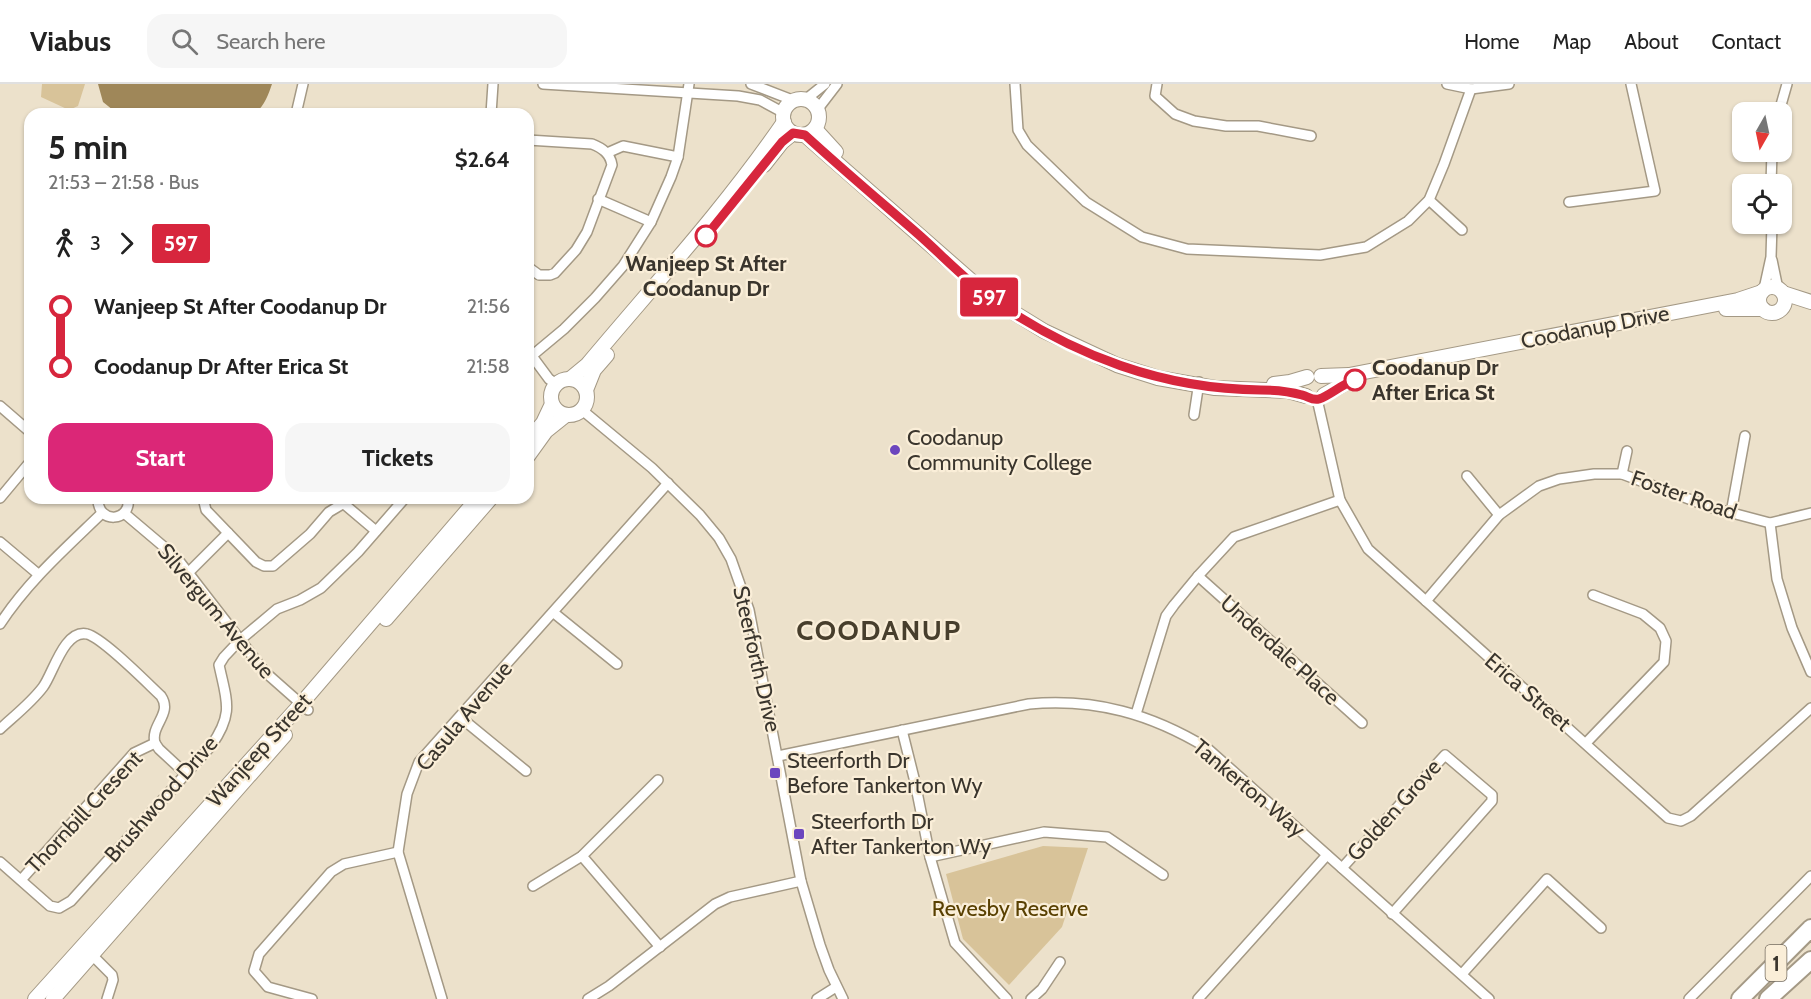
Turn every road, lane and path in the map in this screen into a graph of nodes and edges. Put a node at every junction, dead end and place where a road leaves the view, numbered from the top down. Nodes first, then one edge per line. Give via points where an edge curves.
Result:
1 (303, 84) edge
2 (493, 84) edge
3 (543, 84) edge
4 (751, 84) edge
5 (825, 84) edge
6 (837, 84) edge
7 (1015, 84) edge
8 (1157, 84) edge
9 (1447, 84) edge
10 (1509, 84) edge
11 (1631, 84) edge
12 (1787, 84) edge
13 (582, 85) edge
14 (688, 89) edge
15 (1471, 89) junction
16 (800, 100) junction
17 (1782, 102) edge
18 (297, 108) edge
19 (491, 108) edge
20 (818, 110) junction
21 (784, 118) junction
22 (804, 132) junction
23 (1311, 136) dead end
24 (534, 140) edge
25 (607, 153) junction
26 (678, 157) junction
27 (598, 199) junction
28 (1429, 200) junction
29 (1569, 202) dead end
30 (651, 222) junction
31 (1462, 230) dead end
32 (1772, 234) edge
33 (534, 271) edge
34 (1774, 294) junction
35 (1811, 302) edge
36 (1762, 309) junction
37 (1811, 309) edge
38 (534, 351) edge
39 (534, 361) edge
40 (1314, 377) junction
41 (570, 379) junction
42 (1199, 382) junction
43 (556, 384) junction
44 (586, 390) junction
45 (1316, 397) junction
46 (552, 404) junction
47 (0, 406) edge
48 (582, 410) junction
49 (566, 415) junction
50 (1194, 415) dead end
51 (24, 427) edge
52 (534, 433) edge
53 (1745, 436) dead end
54 (534, 448) edge
55 (1627, 451) dead end
56 (24, 469) edge
57 (1622, 474) junction
58 (1467, 476) dead end
59 (668, 483) junction
60 (0, 498) edge
61 (1340, 500) junction
62 (98, 504) edge
63 (129, 504) edge
64 (203, 504) edge
65 (338, 504) edge
66 (346, 504) edge
67 (400, 504) edge
68 (473, 504) edge
69 (486, 504) edge
70 (102, 513) junction
71 (124, 513) junction
72 (1731, 513) junction
73 (1811, 513) edge
74 (1499, 515) junction
75 (1770, 523) junction
76 (376, 531) junction
77 (228, 533) junction
78 (0, 542) edge
79 (188, 573) junction
80 (38, 574) junction
81 (1198, 576) junction
82 (1593, 595) dead end
83 (1426, 601) junction
84 (554, 613) junction
85 (0, 624) edge
86 (240, 640) junction
87 (617, 664) dead end
88 (1811, 672) edge
89 (304, 707) junction
90 (1811, 708) edge
91 (1136, 714) junction
92 (460, 717) junction
93 (1362, 723) dead end
94 (0, 729) edge
95 (902, 730) junction
96 (155, 743) junction
97 (1586, 743) junction
98 (778, 756) junction
99 (525, 771) dead end
100 (186, 774) junction
101 (658, 780) dead end
102 (398, 852) junction
103 (1327, 855) junction
104 (582, 856) junction
105 (930, 856) junction
106 (0, 862) edge
107 (1342, 868) junction
108 (1163, 875) dead end
109 (1811, 876) edge
110 (21, 880) junction
111 (801, 881) junction
112 (533, 886) dead end
113 (1392, 914) junction
114 (1601, 928) dead end
115 (1811, 928) edge
116 (660, 946) junction
117 (87, 951) junction
118 (1811, 960) edge
119 (1060, 962) dead end
120 (1462, 974) junction
121 (836, 987) junction
122 (35, 999) edge
123 (53, 999) edge
124 (107, 999) edge
125 (312, 999) edge
126 (442, 999) edge
127 (588, 999) edge
128 (818, 999) edge
129 (843, 999) edge
130 (1007, 999) edge
131 (1031, 999) edge
132 (1198, 999) edge
133 (1490, 999) edge
134 (1689, 999) edge
135 (1740, 999) edge
136 (1768, 999) edge

1 - 18 street
2 - 19 street
3 - 13 street
4 - 16 street
5 - 16 street
6 - 20 street
7 - 28 street via 1018,130 1027,146 1086,202 1142,237 1187,249 1320,255 1366,247 1408,221
8 - 23 street via 1155,96 1175,114 1194,121 1258,126
9 - 15 street
10 - 15 street
11 - 29 street via 1655,191
12 - 17 street
13 - 14 street
14 - 21 street via 760,100
14 - 26 street
15 - 28 street
16 - 20 main road via 810,102
16 - 21 main road via 790,104
20 - 22 main road via 819,120
21 - 22 main road via 789,130
21 - 41 main road via 741,181 587,365
22 - 42 main road, Coodanup Drive via 832,149 1018,308 1111,356
22 - 44 main road via 782,142 594,370
24 - 25 street via 592,144
25 - 26 street via 623,146
25 - 27 street via 612,165
26 - 30 street
27 - 30 street
27 - 33 street via 583,240 555,273 539,275
28 - 31 street
30 - 38 street via 595,298
32 - 34 street
34 - 35 main road
34 - 36 main road via 1759,303
34 - 36 main road, Coodanup Drive via 1773,313
34 - 37 main road, Coodanup Drive
34 - 40 main road, Coodanup Drive via 1349,375
36 - 45 main road, Coodanup Drive via 1712,311 1353,381
39 - 43 street
40 - 42 main road, Coodanup Drive via 1275,384
40 - 45 main road via 1303,388
40 - 45 main road via 1328,388
41 - 43 main road
41 - 44 main road
42 - 45 main road, Coodanup Drive via 1234,390 1288,391
42 - 50 street
43 - 46 main road via 551,393
44 - 48 main road
45 - 61 street, Erica Street
46 - 49 main road
46 - 52 main road
47 - 51 street
48 - 49 main road
48 - 59 street, Steerforth Drive
49 - 54 main road via 546,431
53 - 72 street
55 - 57 street
56 - 60 street
57 - 72 street, Foster Road
57 - 74 street, Foster Road via 1559,479 1539,486
58 - 74 street
59 - 84 street, Casula Avenue
59 - 98 street, Steerforth Drive via 700,515 731,559 749,610
61 - 81 street via 1234,537
61 - 83 street, Erica Street via 1368,549
62 - 70 street
63 - 71 street
64 - 77 street
65 - 77 street via 273,566 256,562
66 - 76 street
67 - 76 street, Brushwood Drive
68 - 89 main road, Wanjeep Street
69 - 89 main road, Wanjeep Street
70 - 71 street via 117,517
70 - 80 street
71 - 79 street, Silvergum Avenue via 176,557
72 - 75 street, Foster Road
73 - 75 street, Foster Road
74 - 83 street, Foster Road
75 - 88 street via 1777,579
76 - 86 street, Brushwood Drive via 321,588 277,609
77 - 79 street
78 - 80 street
79 - 86 street, Silvergum Avenue
80 - 85 street
81 - 91 street via 1166,616
81 - 93 street, Underdale Place
82 - 97 street via 1643,614 1660,628 1666,641 1664,662
83 - 97 street, Erica Street
84 - 87 street
84 - 92 street, Casula Avenue
86 - 89 street, Silvergum Avenue via 265,672
86 - 100 street, Brushwood Drive via 219,665 227,697 221,731
89 - 117 main road, Wanjeep Street
90 - 97 street, Erica Street via 1681,821 1668,818
91 - 95 street, Tankerton Way via 1080,703 1047,702
91 - 103 street, Tankerton Way via 1166,725 1207,748
92 - 99 street
92 - 102 street, Casula Avenue via 419,762 407,794
94 - 96 street, Thornbill Cresent via 44,686 61,651 75,636 84,633 108,647 164,700 164,716 154,733
95 - 98 street, Tankerton Way
95 - 105 street
96 - 100 street
96 - 110 street, Thornbill Cresent via 134,753
98 - 111 street, Steerforth Drive
100 - 110 street, Brushwood Drive via 71,901 59,908 50,906
101 - 104 street
102 - 125 street via 344,864 331,872 260,954 255,971 268,987
102 - 126 street, Casula Avenue
103 - 107 street, Tankerton Way
103 - 132 street
104 - 112 street
104 - 116 street
105 - 108 street via 1044,832 1107,837
105 - 130 street via 955,943
106 - 110 street
107 - 113 street, Tankerton Way
107 - 113 street, Golden Grove via 1445,755 1492,795 1492,801
109 - 134 street
111 - 116 street via 730,897
111 - 121 street, Steerforth Drive
113 - 120 street, Tankerton Way
114 - 120 street via 1547,879
115 - 135 highway, 1
116 - 127 street
117 - 122 main road, Wanjeep Street
117 - 123 main road, Wanjeep Street
117 - 124 street via 112,975
118 - 136 highway, 1
119 - 131 street
120 - 133 street, Tankerton Way
121 - 128 street
121 - 129 street, Steerforth Drive

